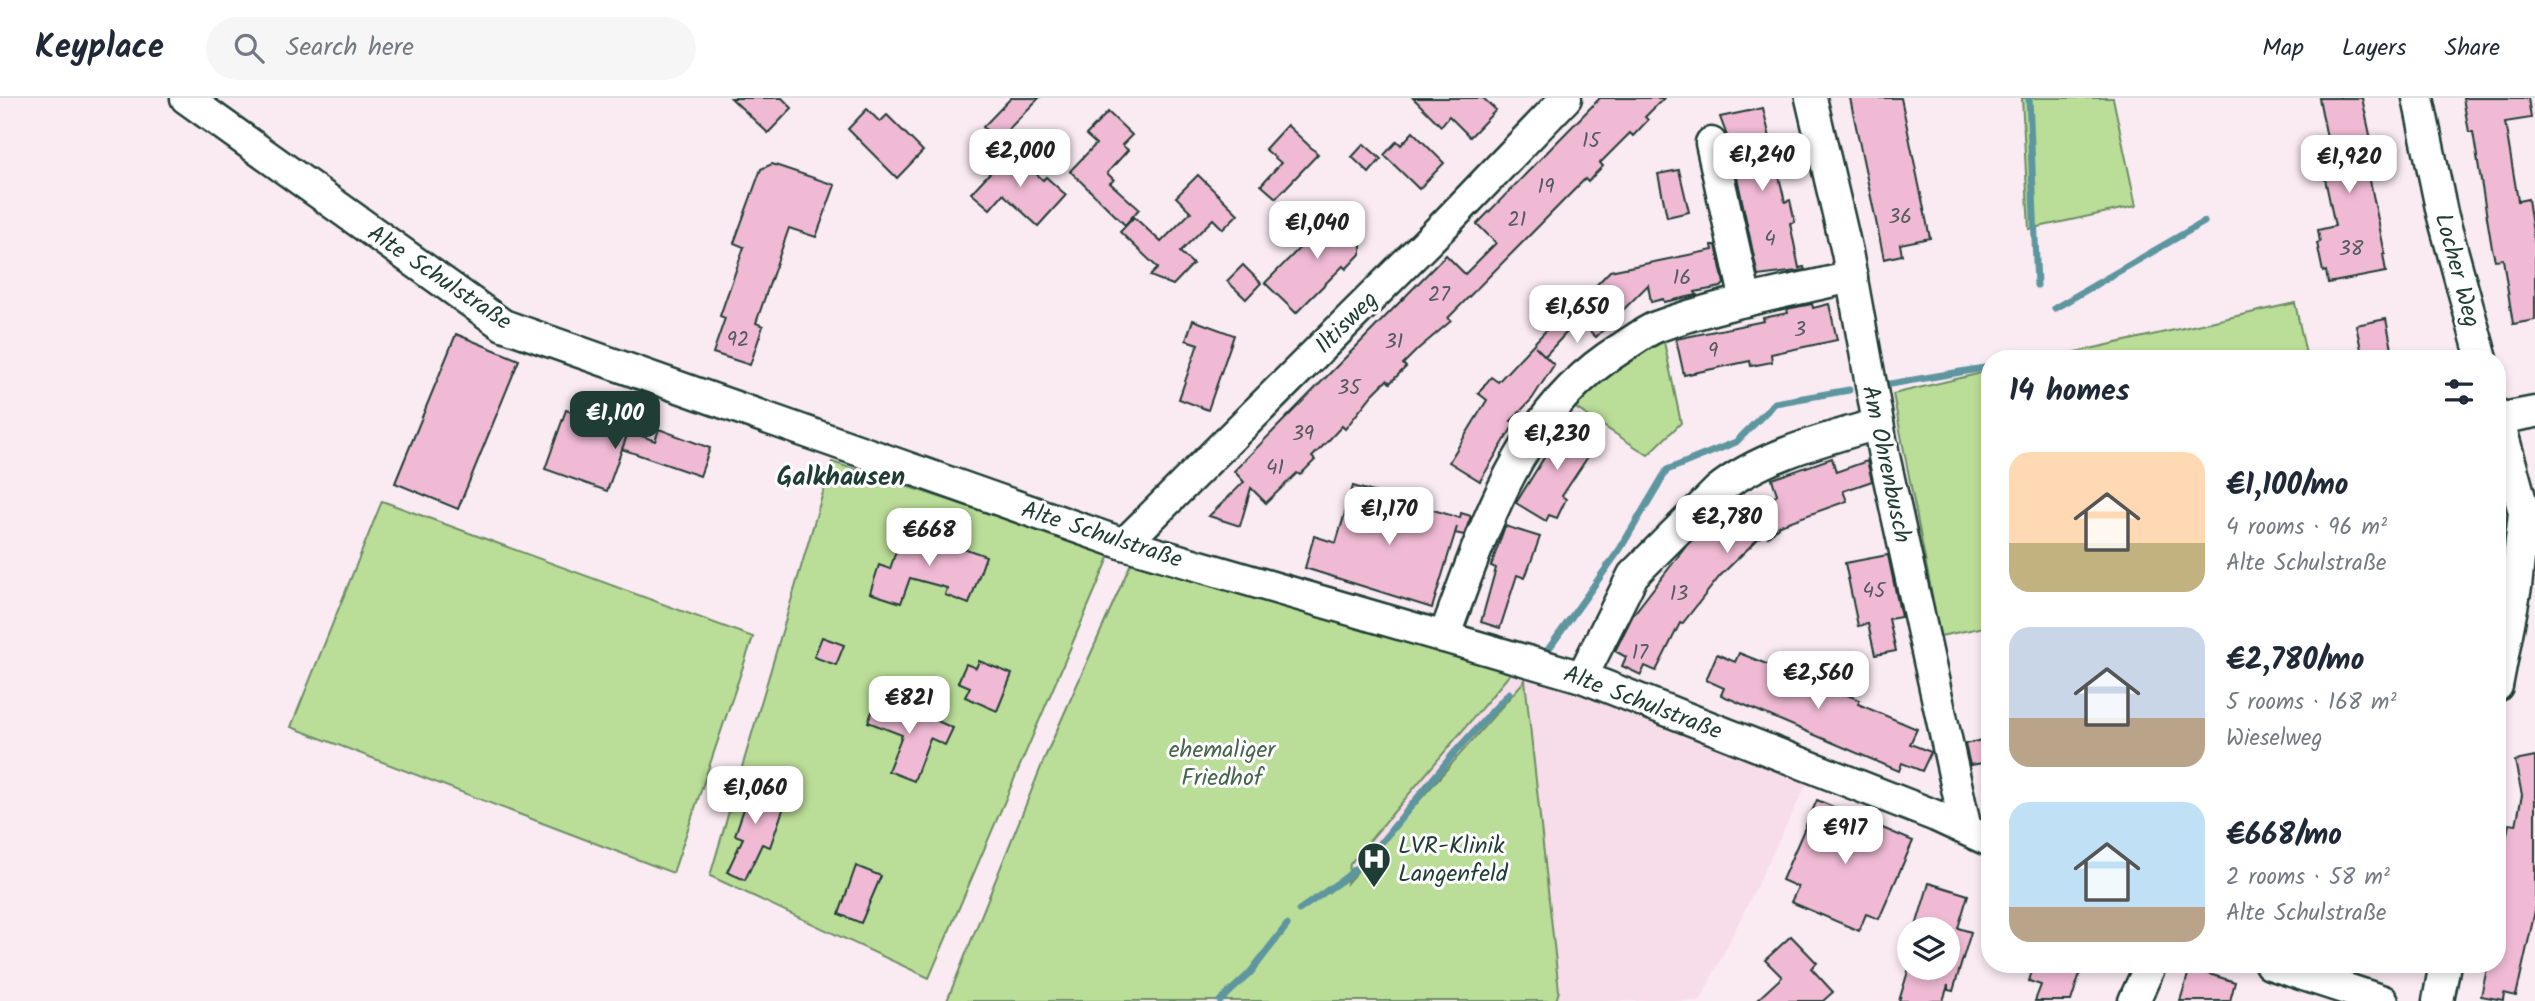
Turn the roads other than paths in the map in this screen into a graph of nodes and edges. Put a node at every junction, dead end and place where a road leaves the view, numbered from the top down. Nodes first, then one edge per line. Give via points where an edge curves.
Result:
1 (186, 98) edge
2 (1566, 98) edge
3 (1811, 98) edge
4 (2418, 98) edge
5 (1711, 144) dead end
6 (1852, 277) junction
7 (1746, 301) junction
8 (2480, 350) edge
9 (2535, 412) edge
10 (2506, 415) edge
11 (1878, 424) junction
12 (2506, 443) edge
13 (2530, 523) edge
14 (1124, 544) junction
15 (1444, 637) junction
16 (2506, 639) edge
17 (1582, 677) junction
18 (1978, 835) edge
19 (2147, 973) edge
20 (2297, 973) edge
21 (2443, 973) edge
22 (2134, 1001) edge
23 (2383, 1001) edge
24 (2438, 1001) edge

1 - 14 street, Alte Schulstraße via 503,325
2 - 14 street, Iltisweg
3 - 6 street, Am Ohrenbusch
4 - 8 street, Locher Weg via 2442,214
5 - 7 street
6 - 7 street
6 - 11 street, Am Ohrenbusch
7 - 15 street via 1654,328 1583,374 1535,430 1496,500
9 - 10 street
11 - 17 street via 1814,443 1732,479 1717,491 1633,575
11 - 18 street, Am Ohrenbusch
12 - 13 street
13 - 16 street
14 - 15 street, Alte Schulstraße
15 - 17 street, Alte Schulstraße
17 - 18 street, Alte Schulstraße
19 - 22 street
20 - 23 street
21 - 24 street

